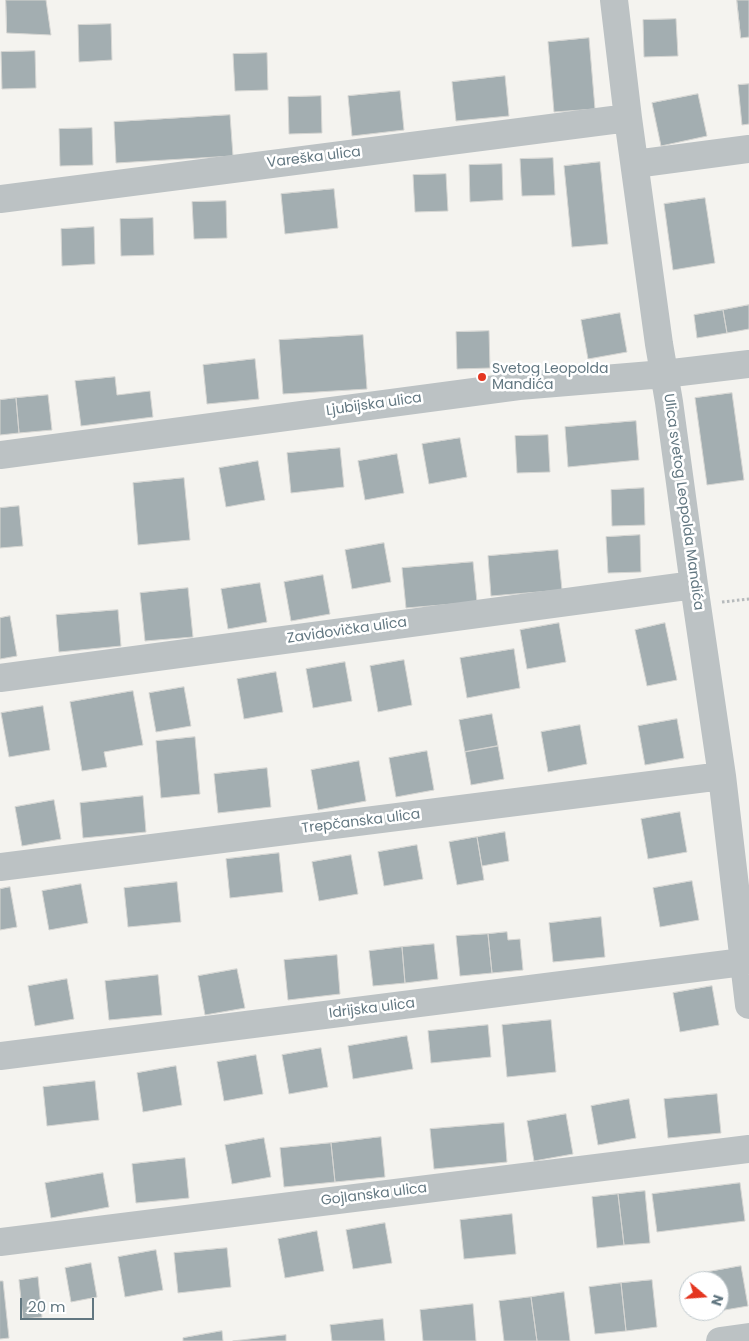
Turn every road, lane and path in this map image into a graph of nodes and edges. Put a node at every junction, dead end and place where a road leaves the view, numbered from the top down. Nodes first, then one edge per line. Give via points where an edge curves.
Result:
1 (614, 0) edge
2 (628, 118) junction
3 (749, 149) edge
4 (635, 164) junction
5 (0, 199) edge
6 (749, 364) edge
7 (664, 374) junction
8 (0, 454) edge
9 (694, 585) junction
10 (749, 599) edge
11 (724, 602) dead end
12 (0, 678) edge
13 (722, 776) junction
14 (738, 816) edge
15 (0, 867) edge
16 (743, 962) junction
17 (749, 1005) edge
18 (0, 1056) edge
19 (749, 1149) edge
20 (0, 1242) edge
21 (749, 1337) edge
22 (720, 1341) edge

1 - 2 street, Ulica svetog Leopolda Mandića
2 - 4 street, Ulica svetog Leopolda Mandića
2 - 5 street, Vareška ulica
3 - 4 street
4 - 7 street, Ulica svetog Leopolda Mandića
6 - 7 street, Ljubijska ulica
7 - 8 street, Ljubijska ulica via 519,386
7 - 9 street, Ulica svetog Leopolda Mandića
9 - 12 street, Zavidovička ulica
9 - 13 street, Ulica svetog Leopolda Mandića
10 - 11 path
13 - 14 street, Ulica svetog Leopolda Mandića
13 - 15 street, Trepčanska ulica
14 - 16 street, Ulica svetog Leopolda Mandića
16 - 17 street, Ulica svetog Leopolda Mandića
16 - 18 street, Idrijska ulica
19 - 20 street, Gojlanska ulica
21 - 22 street

